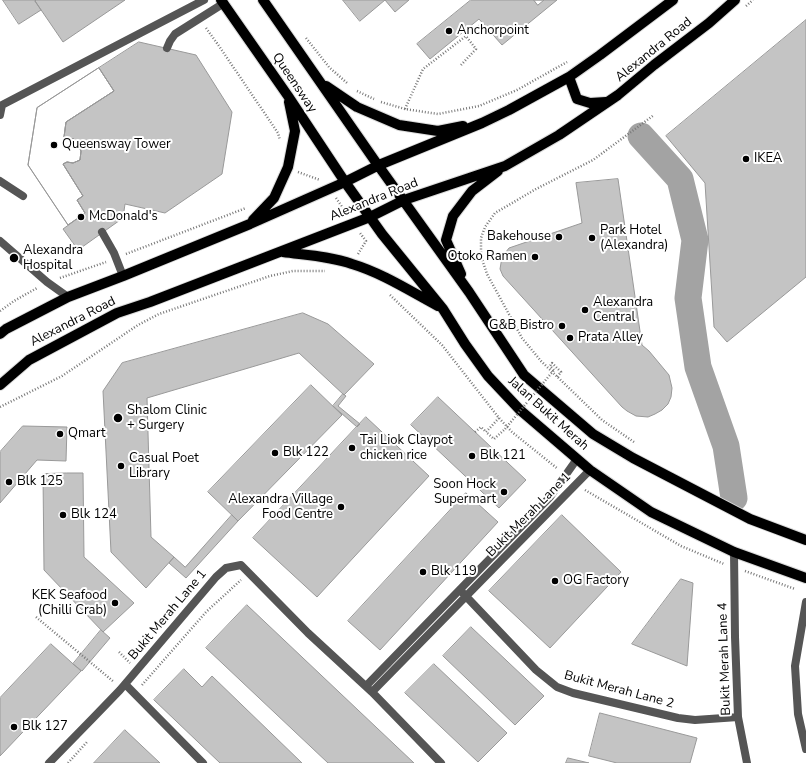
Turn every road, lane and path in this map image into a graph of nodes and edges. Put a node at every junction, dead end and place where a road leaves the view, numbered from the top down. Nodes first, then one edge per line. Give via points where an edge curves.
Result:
1 (204, 0) edge
2 (263, 0) edge
3 (673, 0) edge
4 (735, 0) edge
5 (223, 2) edge
6 (199, 19) junction
7 (483, 23) dead end
8 (465, 35) junction
9 (305, 36) dead end
10 (167, 48) dead end
11 (567, 61) dead end
12 (461, 65) dead end
13 (569, 77) junction
14 (322, 83) junction
15 (288, 96) junction
16 (608, 102) junction
17 (405, 110) junction
18 (0, 115) edge
19 (654, 115) dead end
20 (482, 123) junction
21 (281, 144) dead end
22 (379, 164) junction
23 (505, 166) junction
24 (288, 167) junction
25 (0, 180) edge
26 (344, 182) junction
27 (329, 189) junction
28 (23, 196) dead end
29 (404, 200) junction
30 (250, 206) dead end
31 (370, 217) junction
32 (353, 223) junction
33 (250, 224) junction
34 (102, 232) dead end
35 (0, 241) edge
36 (281, 252) junction
37 (116, 258) junction
38 (352, 263) junction
39 (326, 271) dead end
40 (123, 276) junction
41 (47, 282) junction
42 (469, 292) junction
43 (388, 293) dead end
44 (68, 297) junction
45 (443, 309) junction
46 (0, 311) edge
47 (0, 334) edge
48 (557, 377) junction
49 (0, 385) edge
50 (0, 407) edge
51 (499, 418) junction
52 (475, 432) dead end
53 (486, 432) junction
54 (634, 443) dead end
55 (577, 459) junction
56 (590, 470) junction
57 (566, 475) junction
58 (806, 540) edge
59 (734, 552) junction
60 (248, 572) junction
61 (806, 578) edge
62 (463, 593) junction
63 (806, 602) edge
64 (36, 617) dead end
65 (119, 652) dead end
66 (134, 666) dead end
67 (122, 687) junction
68 (369, 689) junction
69 (135, 692) junction
70 (738, 717) junction
71 (92, 738) dead end
72 (806, 749) edge
73 (49, 763) edge
74 (68, 763) edge
75 (203, 763) edge
76 (441, 763) edge
77 (747, 763) edge

1 - 18 street via 2,105
2 - 14 main road, Queensway
3 - 13 main road, Alexandra Road
4 - 16 main road, Alexandra Road
5 - 6 street
5 - 15 main road, Queensway
6 - 10 street via 175,34
6 - 21 path via 278,133
7 - 8 path
8 - 12 path via 476,50
8 - 17 path via 423,68
9 - 17 path via 328,67 351,88 379,102
11 - 17 path via 517,90 479,106 438,114
13 - 16 main road via 577,99 590,103
13 - 20 main road, Alexandra Road
14 - 20 main road via 357,107 399,125 438,130
14 - 22 main road, Queensway
15 - 24 main road via 294,131
15 - 26 main road, Queensway
16 - 23 main road, Alexandra Road via 559,135
19 - 48 path via 593,160 536,188 495,213 485,227 481,238 481,256 487,274 522,338
20 - 22 main road, Alexandra Road
22 - 26 main road, Alexandra Road
22 - 29 main road, Jalan Bukit Merah
23 - 29 main road, Alexandra Road
23 - 42 main road via 472,191 453,216 446,240
24 - 27 path via 324,182
24 - 33 main road via 274,198
25 - 28 street
26 - 27 main road, Alexandra Road
26 - 31 main road, Jalan Bukit Merah
27 - 32 path
27 - 33 main road, Alexandra Road
29 - 31 main road, Alexandra Road
29 - 42 main road, Jalan Bukit Merah
30 - 37 path
31 - 32 main road, Alexandra Road
31 - 45 main road, Jalan Bukit Merah
32 - 36 main road, Alexandra Road
32 - 38 path via 366,241
33 - 40 main road, Alexandra Road
34 - 37 street
35 - 41 street
36 - 38 main road
36 - 49 main road, Alexandra Road via 117,313 29,360
37 - 40 street
37 - 41 path
38 - 45 main road
39 - 50 path via 292,271 270,276 160,314 138,325 62,376
40 - 44 main road, Alexandra Road
41 - 44 street
41 - 46 path
42 - 58 main road, Jalan Bukit Merah via 524,375 593,434 750,520
43 - 51 path via 442,345
44 - 47 main road, Alexandra Road
45 - 55 main road, Jalan Bukit Merah via 464,344 488,376 520,410
48 - 53 path, bridge via 561,372 552,363 550,366 554,370 505,429 494,439
48 - 54 path via 602,420
51 - 53 path
51 - 57 path via 512,432
52 - 53 path via 481,427
55 - 56 main road, Jalan Bukit Merah
55 - 57 street, Bukit Merah Lane 1
56 - 59 main road, Jalan Bukit Merah via 651,512
56 - 62 street, Bukit Merah Lane 1
57 - 62 street, Bukit Merah Lane 1 via 550,497
59 - 61 main road, Jalan Bukit Merah
59 - 70 street, Bukit Merah Lane 4
60 - 67 street, Bukit Merah Lane 1 via 241,565 226,568 216,577
60 - 68 street, Bukit Merah Lane 1 via 308,634
60 - 69 path via 206,612
62 - 68 street, Bukit Merah Lane 1
62 - 70 street, Bukit Merah Lane 2 via 536,670 557,686 678,718 695,720
63 - 72 street via 796,666 798,714
64 - 67 path
65 - 66 path
67 - 69 street
67 - 73 street, Bukit Merah Lane 1
68 - 76 street
69 - 75 street
70 - 77 street, Bukit Merah Lane 4
71 - 74 path

